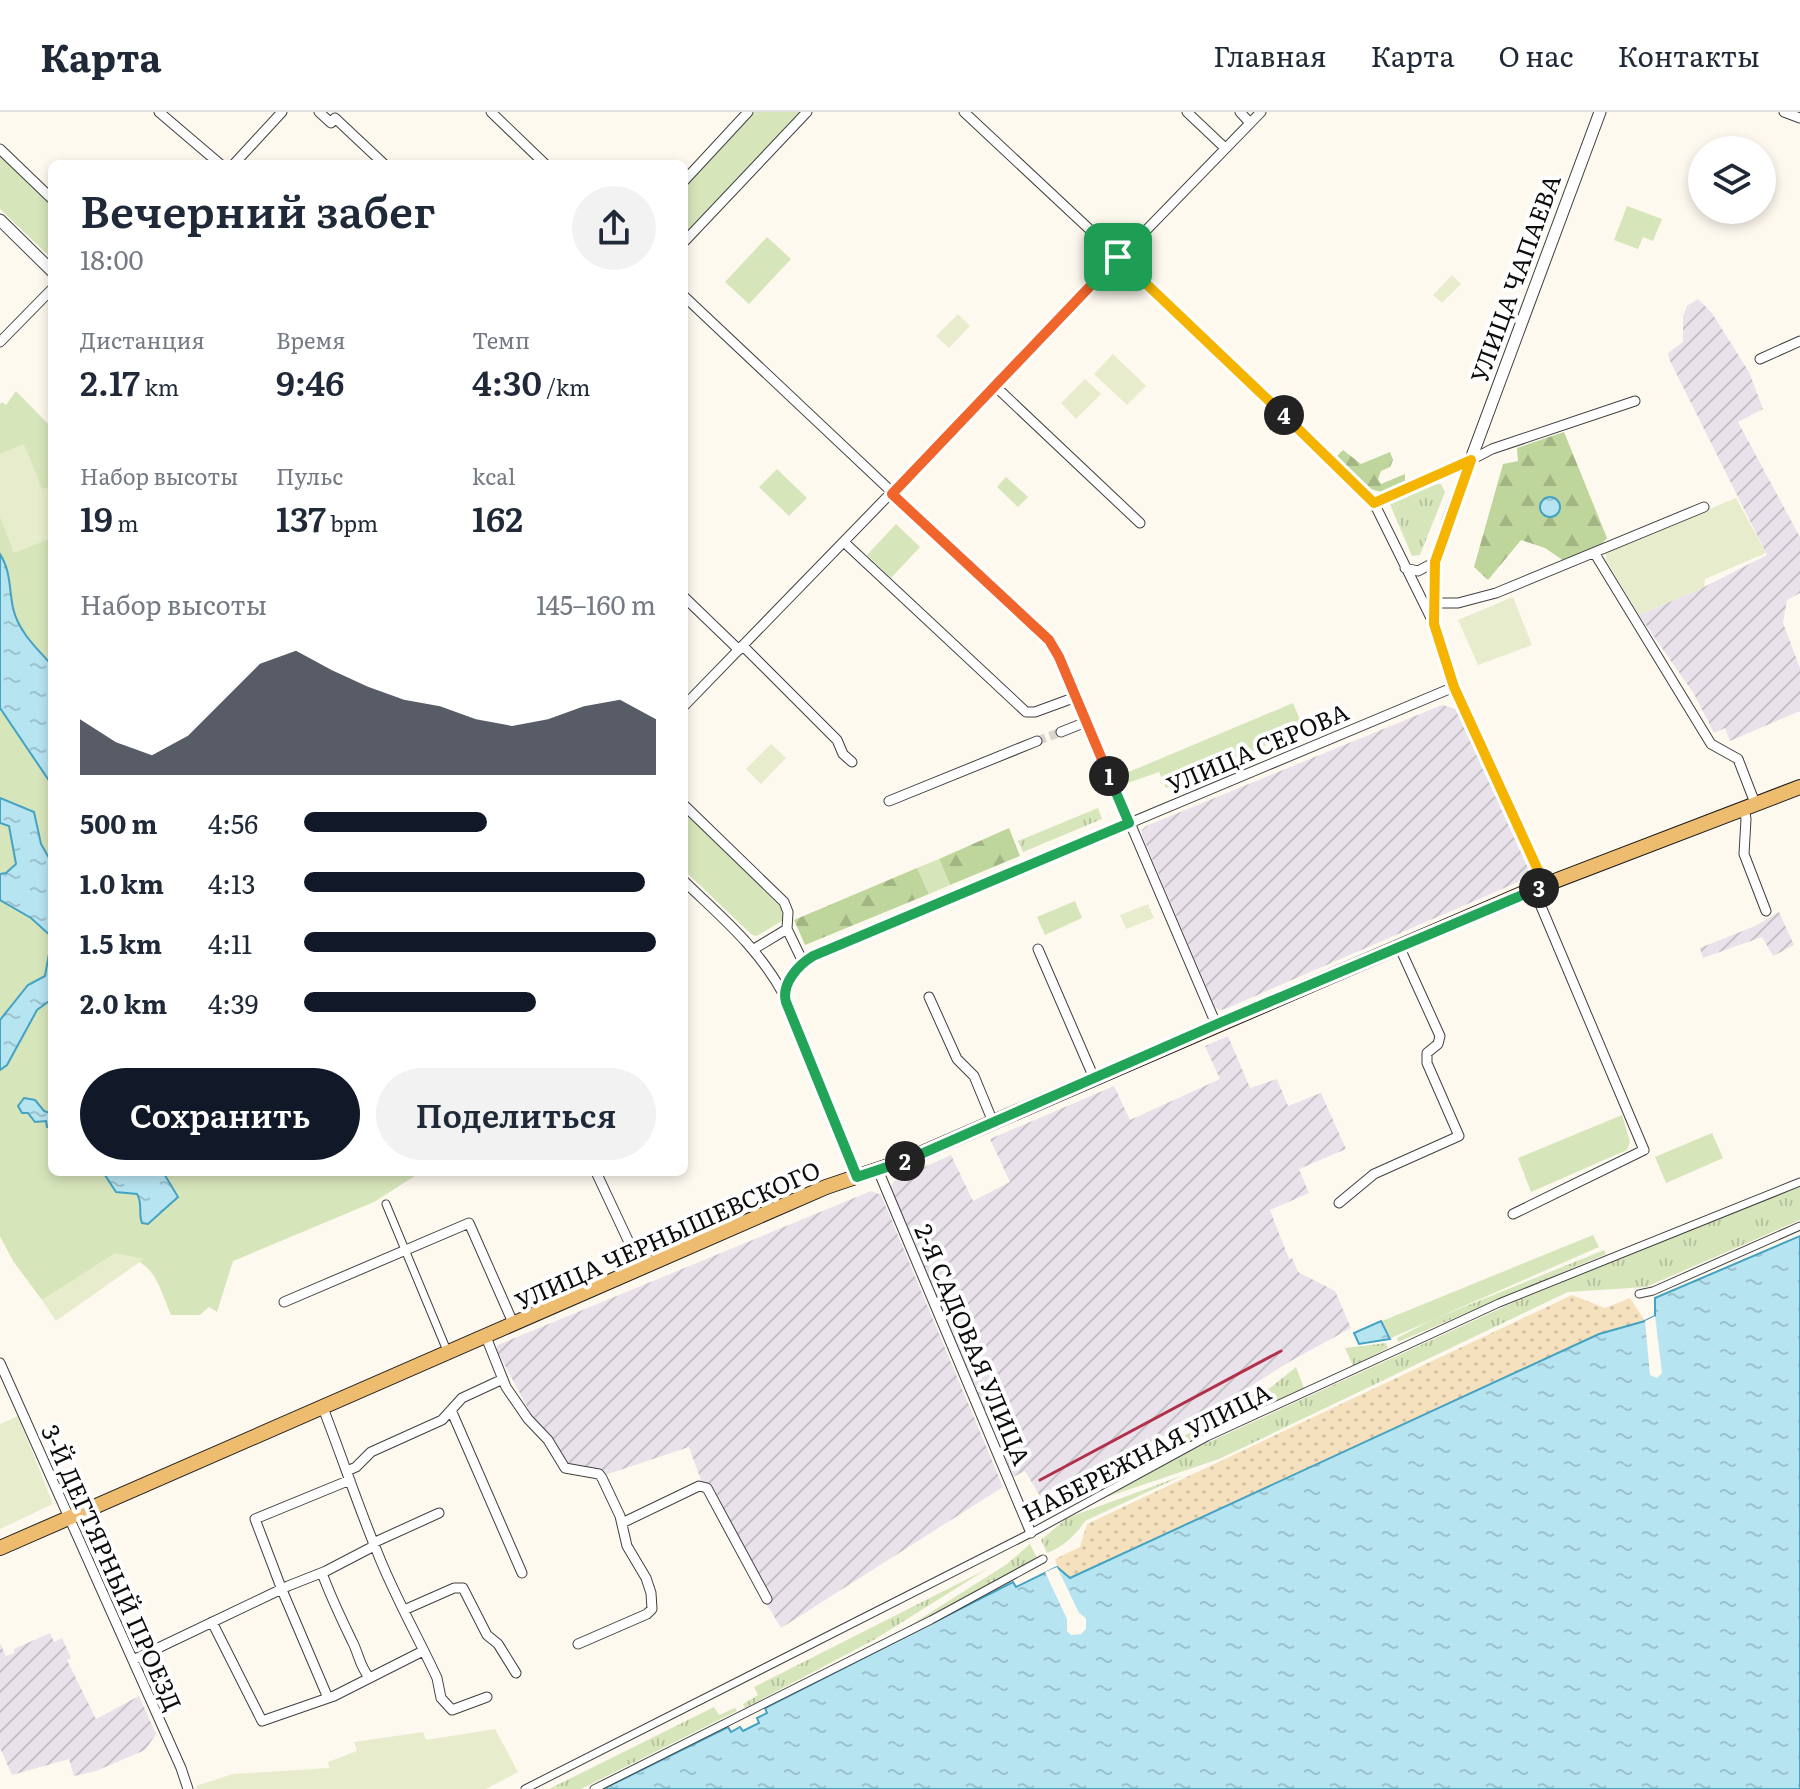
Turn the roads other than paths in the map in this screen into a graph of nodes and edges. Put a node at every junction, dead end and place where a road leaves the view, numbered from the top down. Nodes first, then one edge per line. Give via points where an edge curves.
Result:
1 (159, 112) edge
2 (282, 112) edge
3 (319, 112) edge
4 (491, 112) edge
5 (748, 112) edge
6 (807, 112) edge
7 (964, 112) edge
8 (1187, 112) edge
9 (1240, 112) edge
10 (1261, 112) edge
11 (1600, 112) edge
12 (1784, 112) edge
13 (1800, 118) edge
14 (1250, 123) junction
15 (1225, 148) junction
16 (0, 149) edge
17 (215, 160) edge
18 (238, 160) edge
19 (380, 160) edge
20 (541, 160) edge
21 (688, 177) edge
22 (48, 195) edge
23 (0, 220) edge
24 (688, 238) edge
25 (1118, 257) junction
26 (48, 267) edge
27 (48, 293) edge
28 (688, 300) edge
29 (1800, 341) edge
30 (0, 342) edge
31 (1760, 359) dead end
32 (995, 386) junction
33 (1635, 401) dead end
34 (1471, 460) junction
35 (892, 494) junction
36 (1374, 503) junction
37 (1704, 507) dead end
38 (1140, 523) dead end
39 (845, 543) junction
40 (1595, 554) junction
41 (1435, 562) junction
42 (1405, 568) junction
43 (688, 601) edge
44 (1434, 603) junction
45 (1434, 624) junction
46 (741, 648) junction
47 (1454, 687) junction
48 (1076, 697) junction
49 (688, 702) edge
50 (1086, 722) junction
51 (1061, 732) tunnel mouth
52 (1037, 741) tunnel mouth
53 (852, 762) dead end
54 (1800, 787) edge
55 (889, 801) dead end
56 (1749, 805) junction
57 (688, 809) edge
58 (1129, 823) junction
59 (688, 885) edge
60 (1542, 887) junction
61 (1766, 911) dead end
62 (787, 929) junction
63 (1399, 946) junction
64 (754, 949) junction
65 (1038, 949) dead end
66 (803, 962) junction
67 (784, 995) junction
68 (929, 997) dead end
69 (1216, 1024) junction
70 (1094, 1078) junction
71 (993, 1122) junction
72 (878, 1170) junction
73 (598, 1176) edge
74 (857, 1177) junction
75 (1800, 1182) edge
76 (1339, 1203) dead end
77 (386, 1204) dead end
78 (1513, 1214) dead end
79 (1800, 1226) edge
80 (406, 1248) junction
81 (641, 1268) junction
82 (1639, 1294) dead end
83 (284, 1302) dead end
84 (514, 1325) junction
85 (486, 1337) junction
86 (448, 1353) junction
87 (0, 1363) edge
88 (503, 1379) junction
89 (323, 1408) junction
90 (451, 1410) junction
91 (348, 1475) junction
92 (439, 1513) dead end
93 (69, 1519) junction
94 (622, 1523) junction
95 (1031, 1533) junction
96 (374, 1544) junction
97 (0, 1548) edge
98 (1043, 1559) dead end
99 (322, 1573) junction
100 (522, 1573) dead end
101 (282, 1590) junction
102 (767, 1599) dead end
103 (404, 1610) junction
104 (212, 1622) junction
105 (578, 1644) dead end
106 (423, 1651) junction
107 (133, 1660) junction
108 (516, 1673) dead end
109 (369, 1677) junction
110 (487, 1697) dead end
111 (328, 1698) junction
112 (188, 1789) edge
113 (525, 1789) edge
114 (594, 1789) edge

1 - 17 street
2 - 18 street
3 - 19 street via 331,123 335,118
4 - 20 street
5 - 21 street
6 - 24 street
7 - 25 street
8 - 15 street
9 - 14 street
10 - 14 street
11 - 34 street, УЛИЦА ЧАПАЕВА
12 - 13 street
14 - 15 street
15 - 25 street
16 - 22 street
23 - 26 street
25 - 32 street
25 - 36 street
27 - 30 street
28 - 35 street
29 - 31 street
32 - 35 street
32 - 38 street
33 - 34 street
34 - 36 street
34 - 41 street, УЛИЦА ЧАПАЕВА
35 - 39 street
35 - 48 street via 1049,640
36 - 42 street
37 - 40 street
39 - 46 street
39 - 48 street via 1026,712
40 - 44 street via 1496,593
40 - 56 street via 1711,744 1738,759
41 - 42 street via 1418,571
41 - 44 street, УЛИЦА ЧАПАЕВА
42 - 45 street
43 - 46 street
44 - 45 street, УЛИЦА ЧАПАЕВА
45 - 47 street, УЛИЦА ЧАПАЕВА
46 - 49 street
46 - 53 street via 837,740
47 - 58 street, УЛИЦА СЕРОВА
47 - 60 street, УЛИЦА ЧАПАЕВА
48 - 50 street
50 - 51 street
50 - 58 street
52 - 55 street
54 - 56 main road, УЛИЦА ЧЕРНЫШЕВСКОГО
56 - 60 main road, УЛИЦА ЧЕРНЫШЕВСКОГО
56 - 61 street via 1744,854
57 - 62 street via 784,902
58 - 66 street, УЛИЦА СЕРОВА
58 - 69 street
59 - 64 street
60 - 63 main road, УЛИЦА ЧЕРНЫШЕВСКОГО
60 - 78 street via 1540,904 1644,1150
62 - 64 street
62 - 66 street
63 - 69 main road, УЛИЦА ЧЕРНЫШЕВСКОГО
63 - 76 street via 1440,1036 1427,1053 1427,1063 1459,1136 1374,1174
64 - 67 street
65 - 70 street
66 - 67 street
67 - 74 street
68 - 71 street via 957,1059 974,1076
69 - 70 main road, УЛИЦА ЧЕРНЫШЕВСКОГО
70 - 71 main road, УЛИЦА ЧЕРНЫШЕВСКОГО
71 - 72 main road, УЛИЦА ЧЕРНЫШЕВСКОГО
72 - 74 main road, УЛИЦА ЧЕРНЫШЕВСКОГО
72 - 95 street, 2-Я САДОВАЯ УЛИЦА
73 - 81 street
74 - 81 main road, УЛИЦА ЧЕРНЫШЕВСКОГО
75 - 95 street, НАБЕРЕЖНАЯ УЛИЦА via 1407,1344 1207,1437
77 - 80 street
79 - 82 street
80 - 83 street
80 - 84 street via 469,1223
80 - 86 street
81 - 84 main road, УЛИЦА ЧЕРНЫШЕВСКОГО
84 - 85 main road, УЛИЦА ЧЕРНЫШЕВСКОГО
85 - 86 main road, УЛИЦА ЧЕРНЫШЕВСКОГО
85 - 88 street
86 - 89 main road, УЛИЦА ЧЕРНЫШЕВСКОГО
87 - 93 street, 3-Й ДЕГТЯРНЫЙ ПРОЕЗД
88 - 90 street via 462,1398
88 - 94 street via 565,1468 599,1474
89 - 91 street
89 - 93 main road, УЛИЦА ЧЕРНЫШЕВСКОГО
90 - 91 street via 442,1420 371,1452
90 - 100 street
91 - 96 street
91 - 101 street via 255,1519
92 - 96 street
93 - 97 main road, УЛИЦА ЧЕРНЫШЕВСКОГО
93 - 107 street, 3-Й ДЕГТЯРНЫЙ ПРОЕЗД
94 - 102 street via 699,1486 707,1488
94 - 105 street via 627,1546 646,1578 652,1609
95 - 113 street, НАБЕРЕЖНАЯ УЛИЦА
96 - 99 street
96 - 103 street
98 - 114 street
99 - 101 street
99 - 109 street
101 - 104 street
101 - 111 street
103 - 106 street
103 - 108 street via 463,1588 487,1635
104 - 107 street
104 - 111 street via 262,1721
106 - 109 street
106 - 110 street via 441,1698 452,1710
107 - 112 street, 3-Й ДЕГТЯРНЫЙ ПРОЕЗД
109 - 111 street

